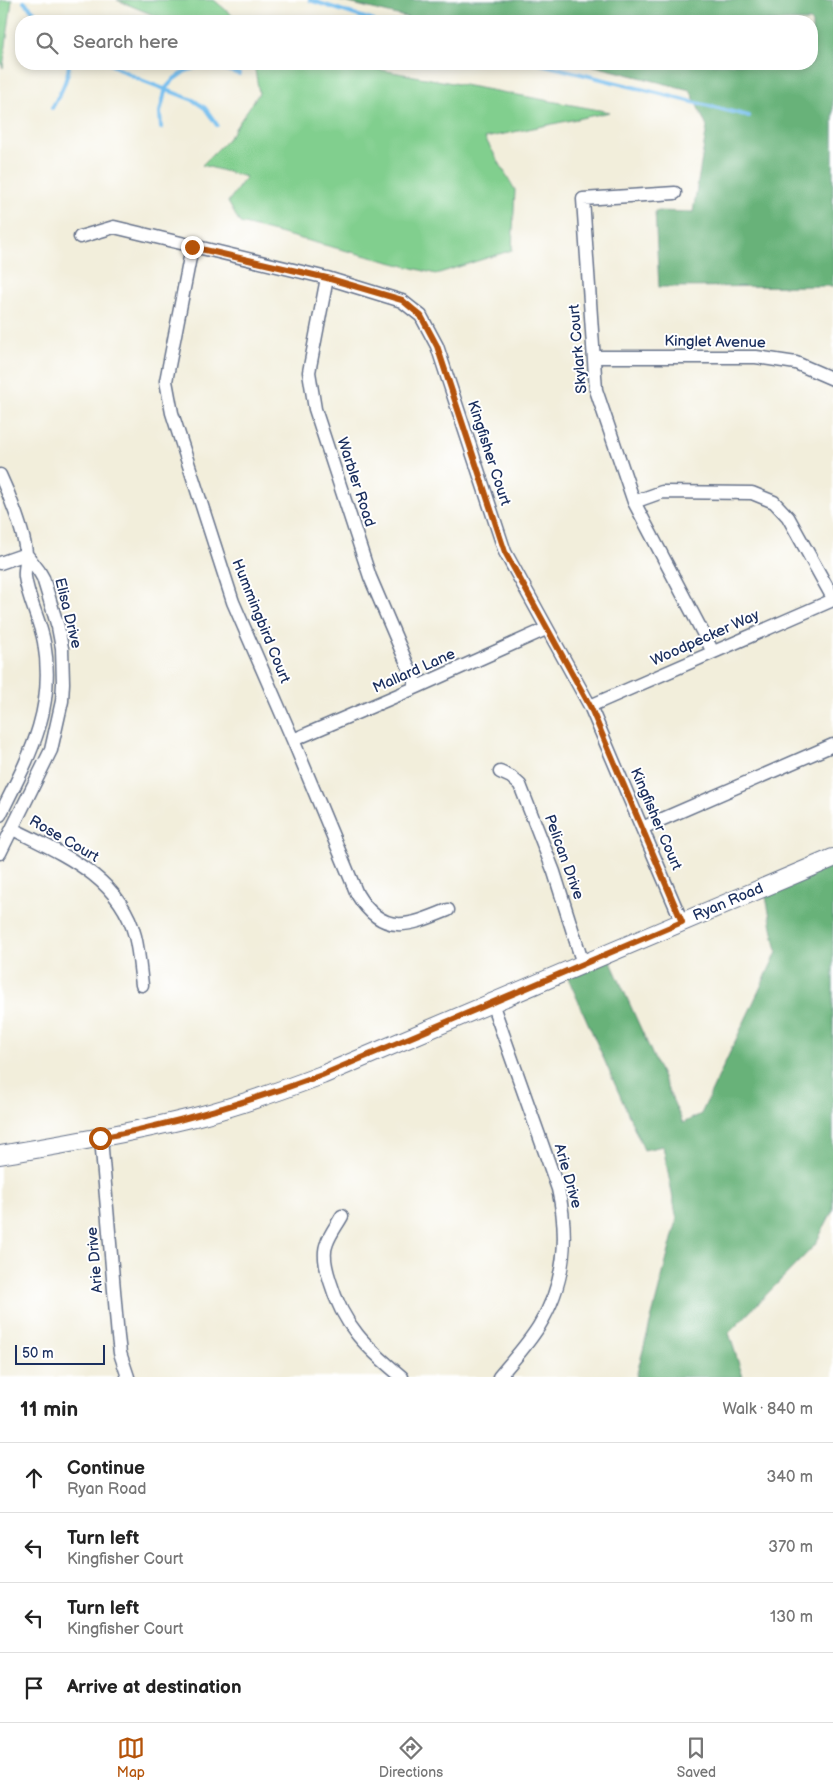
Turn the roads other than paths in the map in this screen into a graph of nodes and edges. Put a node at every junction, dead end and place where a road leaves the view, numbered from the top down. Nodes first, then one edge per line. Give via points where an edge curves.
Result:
1 (675, 193) dead end
2 (80, 237) dead end
3 (192, 247) junction
4 (327, 278) junction
5 (594, 357) junction
6 (833, 379) edge
7 (0, 475) edge
8 (634, 502) junction
9 (26, 554) junction
10 (0, 563) edge
11 (833, 599) edge
12 (546, 629) junction
13 (713, 652) junction
14 (63, 665) junction
15 (47, 667) junction
16 (417, 687) junction
17 (590, 706) junction
18 (293, 740) junction
19 (34, 744) junction
20 (833, 746) edge
21 (51, 750) junction
22 (500, 772) dead end
23 (0, 815) edge
24 (642, 828) junction
25 (13, 829) junction
26 (0, 853) edge
27 (833, 858) edge
28 (448, 910) dead end
29 (682, 922) junction
30 (583, 964) junction
31 (142, 985) dead end
32 (492, 1003) junction
33 (100, 1138) junction
34 (0, 1155) edge
35 (342, 1216) dead end
36 (128, 1377) edge
37 (402, 1377) edge
38 (499, 1377) edge

1 - 5 street, Skylark Court via 583,198
2 - 3 street, Kingfisher Court via 114,227
3 - 4 street, Kingfisher Court
3 - 18 street, Hummingbird Court via 166,381 172,413 233,602
4 - 12 street, Kingfisher Court via 402,300 421,316 437,346 505,552
4 - 16 street, Warbler Road via 309,372 315,409 370,577
5 - 6 street, Kinglet Avenue via 756,357 796,363
5 - 8 street, Skylark Court via 596,390
7 - 9 street, Elisa Drive
8 - 11 street via 662,492 752,493 774,502 788,517
8 - 13 street, Skylark Court
9 - 10 street
9 - 14 street, Elisa Drive via 43,578 58,627
9 - 15 street, Elisa Drive via 24,576 42,632
11 - 13 street, Woodpecker Way
12 - 16 street, Mallard Lane
12 - 17 street, Kingfisher Court
13 - 17 street, Woodpecker Way
14 - 15 street
14 - 21 street, Elisa Drive via 62,701
15 - 19 street, Elisa Drive via 44,708
16 - 18 street, Mallard Lane
17 - 24 street, Kingfisher Court
18 - 28 street, Hummingbird Court via 357,894 366,908 385,921 403,925 417,923
19 - 21 street
19 - 23 street, Elisa Drive
20 - 24 street
21 - 25 street, Elisa Drive
22 - 30 street, Pelican Drive via 520,785 554,872
24 - 29 street, Kingfisher Court
25 - 26 street, Elisa Drive
25 - 31 street, Rose Court via 81,865 108,888 132,925
27 - 29 street, Ryan Road
29 - 30 street, Ryan Road
30 - 32 street, Ryan Road
32 - 33 street, Ryan Road via 275,1092 196,1117
32 - 38 street, Arie Drive via 558,1189 565,1236 560,1274 548,1309 539,1326
33 - 34 street, Ryan Road
33 - 36 street, Arie Drive via 118,1337
35 - 37 street via 326,1243 326,1270 333,1292 356,1334

